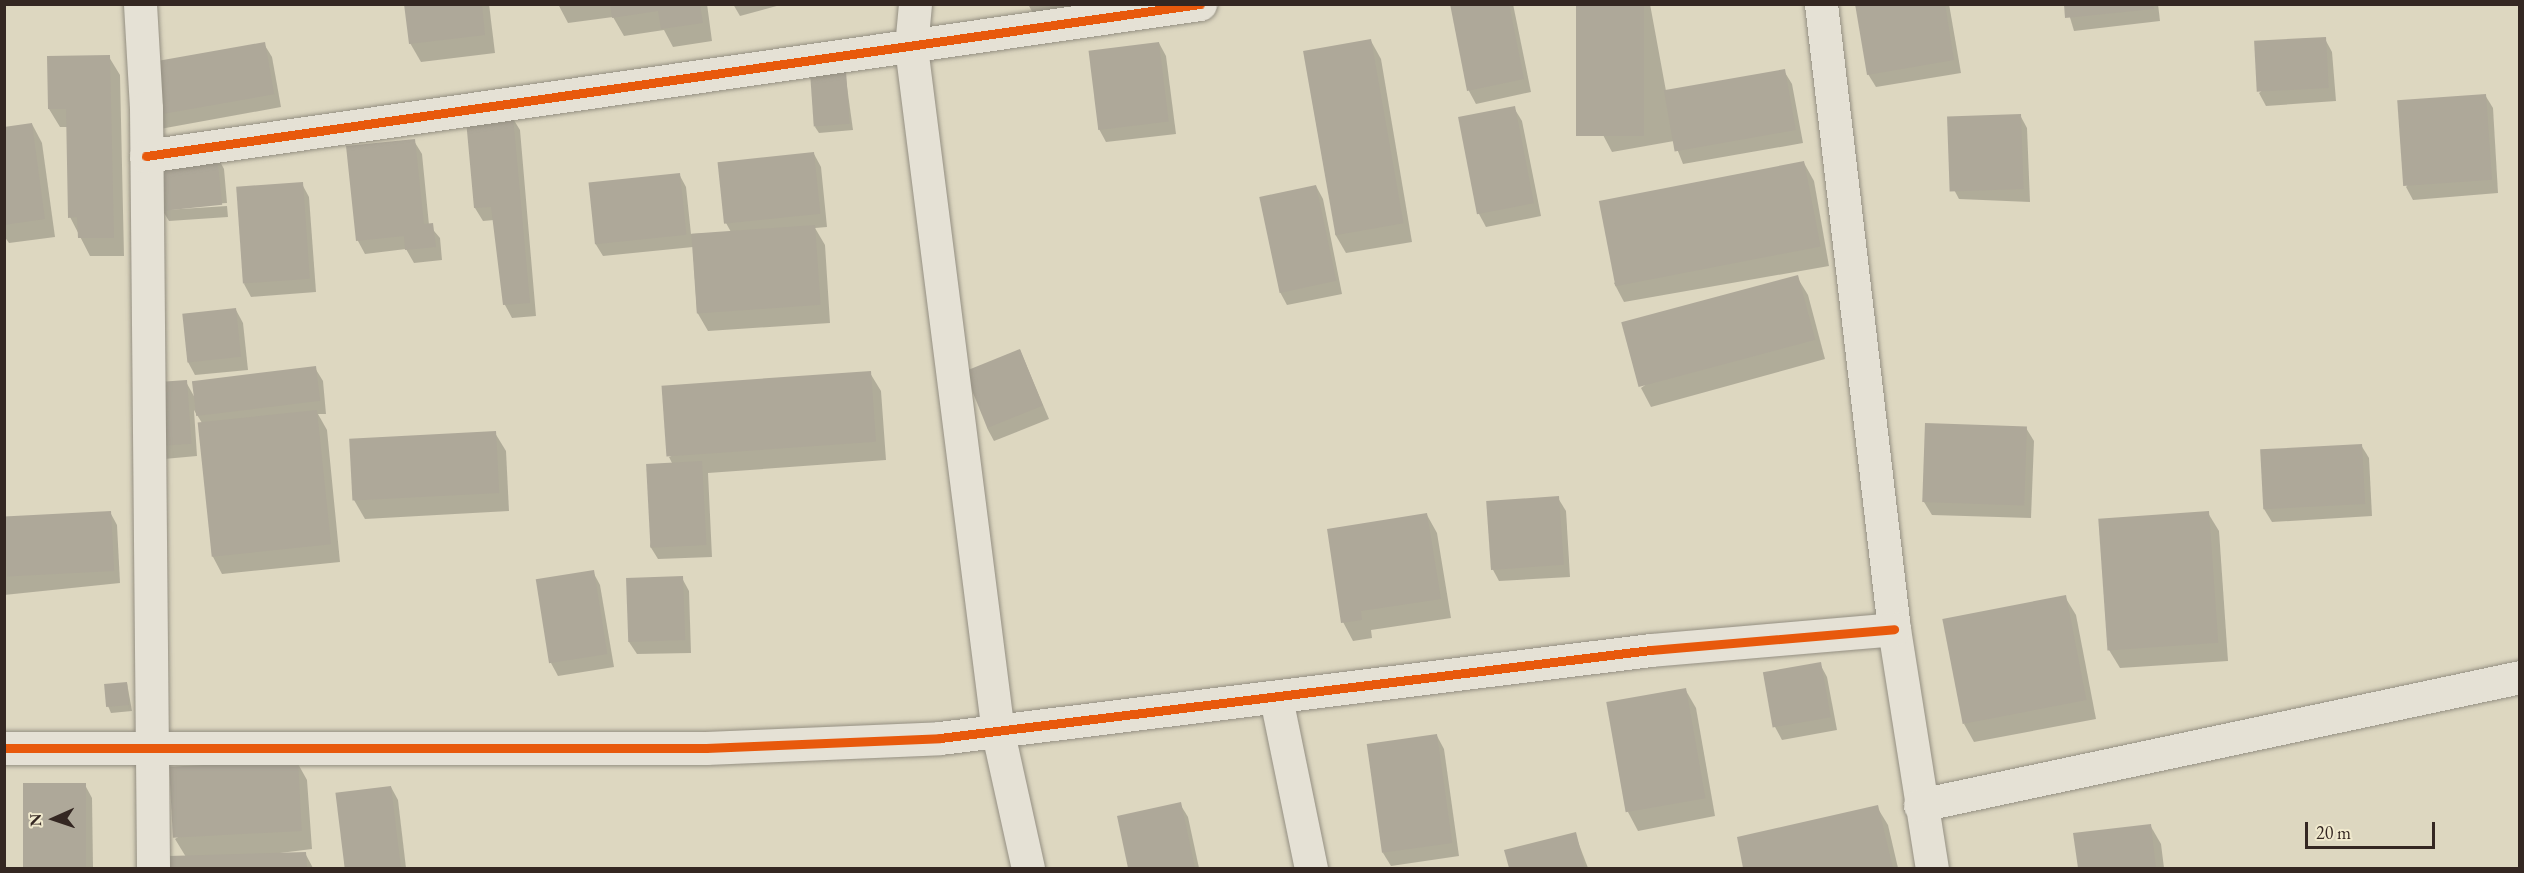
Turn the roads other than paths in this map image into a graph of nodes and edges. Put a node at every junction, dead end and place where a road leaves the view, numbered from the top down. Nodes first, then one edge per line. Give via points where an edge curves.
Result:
1 (140, 4) edge
2 (915, 4) edge
3 (1200, 4) edge
4 (1821, 4) edge
5 (911, 47) junction
6 (146, 156) junction
7 (1894, 629) junction
8 (2520, 677) edge
9 (1276, 698) junction
10 (999, 733) junction
11 (4, 748) edge
12 (152, 750) junction
13 (1920, 805) junction
14 (153, 868) edge
15 (1028, 868) edge
16 (1311, 868) edge
17 (1932, 868) edge

1 - 6 street
2 - 5 street
3 - 5 street
4 - 7 street
5 - 6 street
5 - 10 street
6 - 12 street
7 - 9 street via 1651,650
7 - 13 street
8 - 13 street
9 - 10 street
9 - 16 street
10 - 12 street via 705,748
10 - 15 street
11 - 12 street
12 - 14 street
13 - 17 street

